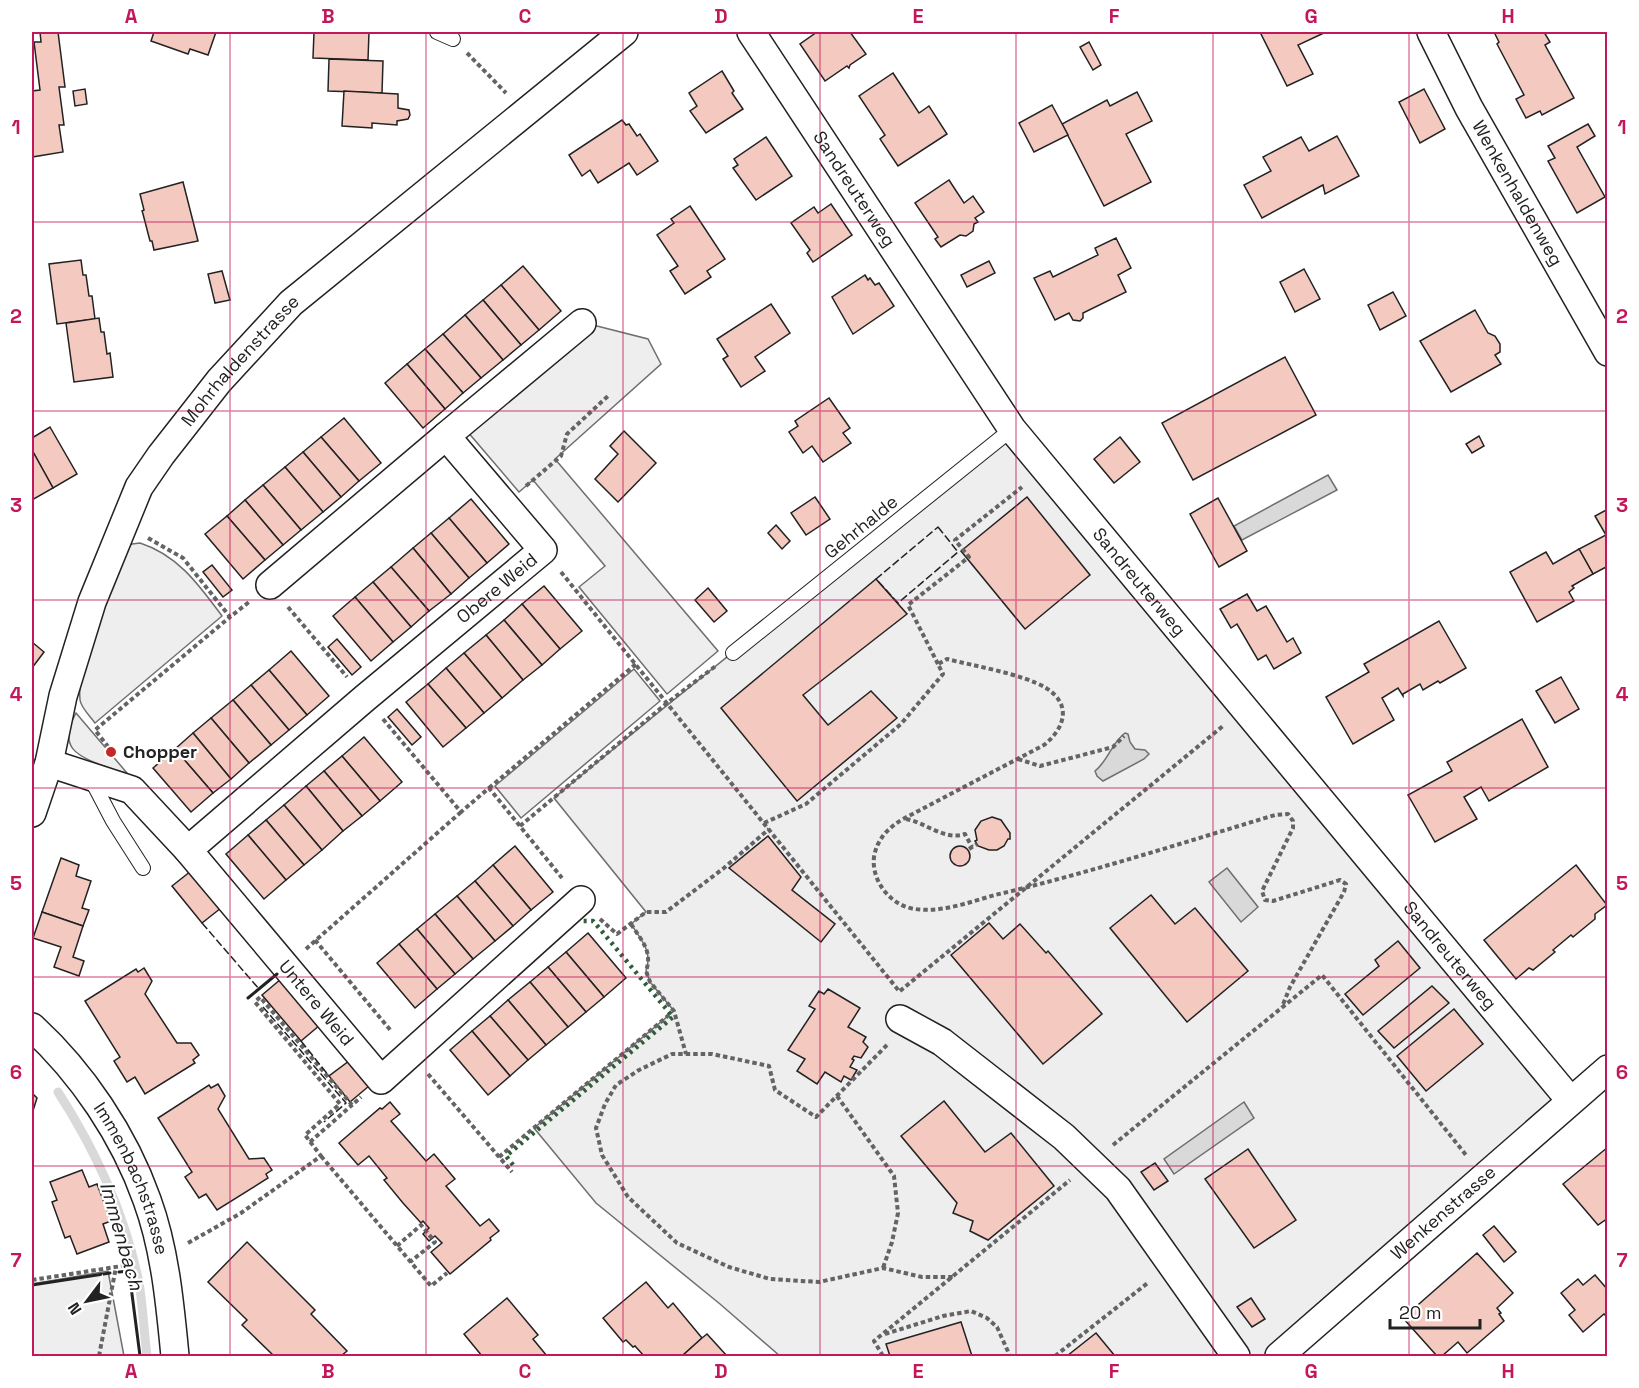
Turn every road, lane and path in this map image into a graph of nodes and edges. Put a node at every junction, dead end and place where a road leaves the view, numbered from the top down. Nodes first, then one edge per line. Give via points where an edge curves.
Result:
1 (437, 32) edge
2 (624, 32) edge
3 (751, 32) edge
4 (1431, 32) edge
5 (453, 39) joint
6 (525, 113) junction
7 (582, 322) dead end
8 (1608, 352) edge
9 (608, 396) dead end
10 (1012, 429) junction
11 (446, 436) junction
12 (1045, 469) junction
13 (538, 475) dead end
14 (543, 550) junction
15 (270, 585) dead end
16 (230, 617) dead end
17 (733, 653) joint
18 (636, 664) junction
19 (938, 664) junction
20 (667, 703) junction
21 (1244, 708) junction
22 (1124, 736) dead end
23 (1018, 759) junction
24 (49, 763) junction
25 (89, 775) junction
26 (489, 788) dead end
27 (132, 790) junction
28 (461, 812) dead end
29 (32, 813) edge
30 (903, 819) junction
31 (764, 823) junction
32 (520, 826) dead end
33 (769, 829) junction
34 (973, 847) dead end
35 (188, 850) junction
36 (143, 868) dead end
37 (1025, 888) junction
38 (580, 900) joint
39 (631, 924) junction
40 (315, 940) junction
41 (286, 966) junction
42 (899, 992) junction
43 (1282, 1007) junction
44 (669, 1015) dead end
45 (904, 1021) junction
46 (32, 1027) edge
47 (410, 1053) junction
48 (686, 1054) junction
49 (1608, 1069) edge
50 (837, 1096) junction
51 (347, 1100) dead end
52 (1570, 1100) junction
53 (351, 1105) dead end
54 (310, 1142) junction
55 (321, 1156) junction
56 (499, 1157) junction
57 (1091, 1163) junction
58 (512, 1172) dead end
59 (1483, 1176) junction
60 (397, 1246) junction
61 (151, 1261) junction
62 (411, 1262) junction
63 (1171, 1265) junction
64 (117, 1267) junction
65 (883, 1268) junction
66 (447, 1273) dead end
67 (953, 1277) junction
68 (32, 1280) edge
69 (881, 1335) junction
70 (99, 1356) edge
71 (176, 1356) edge
72 (883, 1356) edge
73 (1010, 1356) edge
74 (1055, 1356) edge
75 (1236, 1356) edge
76 (1279, 1356) edge

1 - 5 lane
2 - 6 street, Mohrhaldenstrasse
3 - 10 street, Sandreuterweg
4 - 8 street, Wenkenhaldenweg via 1469,108
5 - 6 path
6 - 24 street, Mohrhaldenstrasse via 291,303 219,381 161,455 139,487 92,602 63,696
7 - 11 street
9 - 13 path via 567,434 561,456
10 - 12 street, Sandreuterweg
10 - 17 lane, Gehrhalde
11 - 14 street, Obere Weid
11 - 15 street
12 - 19 path via 953,542 969,557 908,605
12 - 21 street, Sandreuterweg
14 - 18 path
14 - 35 street, Obere Weid
16 - 27 path via 94,730 136,780
17 - 20 path
18 - 20 path
18 - 26 path
19 - 23 path via 947,659 1015,676 1046,688 1055,696 1064,721 1055,736
19 - 31 path via 943,674 901,724 806,804
20 - 31 path
20 - 32 path
21 - 37 path
21 - 52 street, Sandreuterweg
22 - 23 path via 1113,747 1040,766
23 - 30 path
24 - 25 street, Untere Weid
24 - 29 street, Mohrhaldenstrasse
25 - 27 street, Untere Weid
25 - 36 lane
27 - 35 street, Untere Weid
28 - 40 path
30 - 34 path via 947,835 964,834
30 - 37 path via 878,842 873,864 886,894 899,904 917,910 941,908
31 - 33 path
33 - 39 path via 666,912 646,912
33 - 42 path
35 - 41 street, Untere Weid
37 - 42 path
37 - 43 path via 1288,814 1293,828 1262,891 1265,900 1273,901 1340,880 1346,884
38 - 39 path via 617,934
38 - 47 street, Untere Weid
39 - 48 path via 647,949 646,971 651,982 674,1011
40 - 41 path
40 - 47 path
41 - 47 street, Untere Weid via 381,1080
42 - 45 path via 916,1012
43 - 57 path
43 - 59 path via 1322,975
44 - 56 path
45 - 50 path
45 - 57 street via 942,1042 1065,1137
46 - 61 street, Immenbachstrasse via 84,1085 121,1138 147,1200
47 - 56 path
48 - 50 path via 712,1054 769,1066 775,1090 816,1117
48 - 65 path via 672,1054 639,1070 616,1085 605,1104 596,1128 602,1155 628,1197 677,1243 729,1267 770,1279 819,1282
49 - 52 street, Wenkenstrasse
50 - 65 path via 894,1176 898,1213
51 - 54 path via 261,996 255,1002 340,1104 305,1135
52 - 59 street, Wenkenstrasse
53 - 54 path
54 - 55 path
55 - 60 path
55 - 61 path via 241,1213
56 - 58 path
57 - 63 street via 1118,1189
57 - 67 path
59 - 76 street, Wenkenstrasse
60 - 62 path
60 - 62 path via 421,1225 435,1242
61 - 64 path
61 - 71 street, Immenbachstrasse
62 - 66 path via 431,1286
63 - 74 path
63 - 75 street
64 - 68 path
64 - 70 path
65 - 67 path via 922,1277
67 - 69 path
69 - 72 path via 874,1341
69 - 73 path via 971,1311 998,1328

